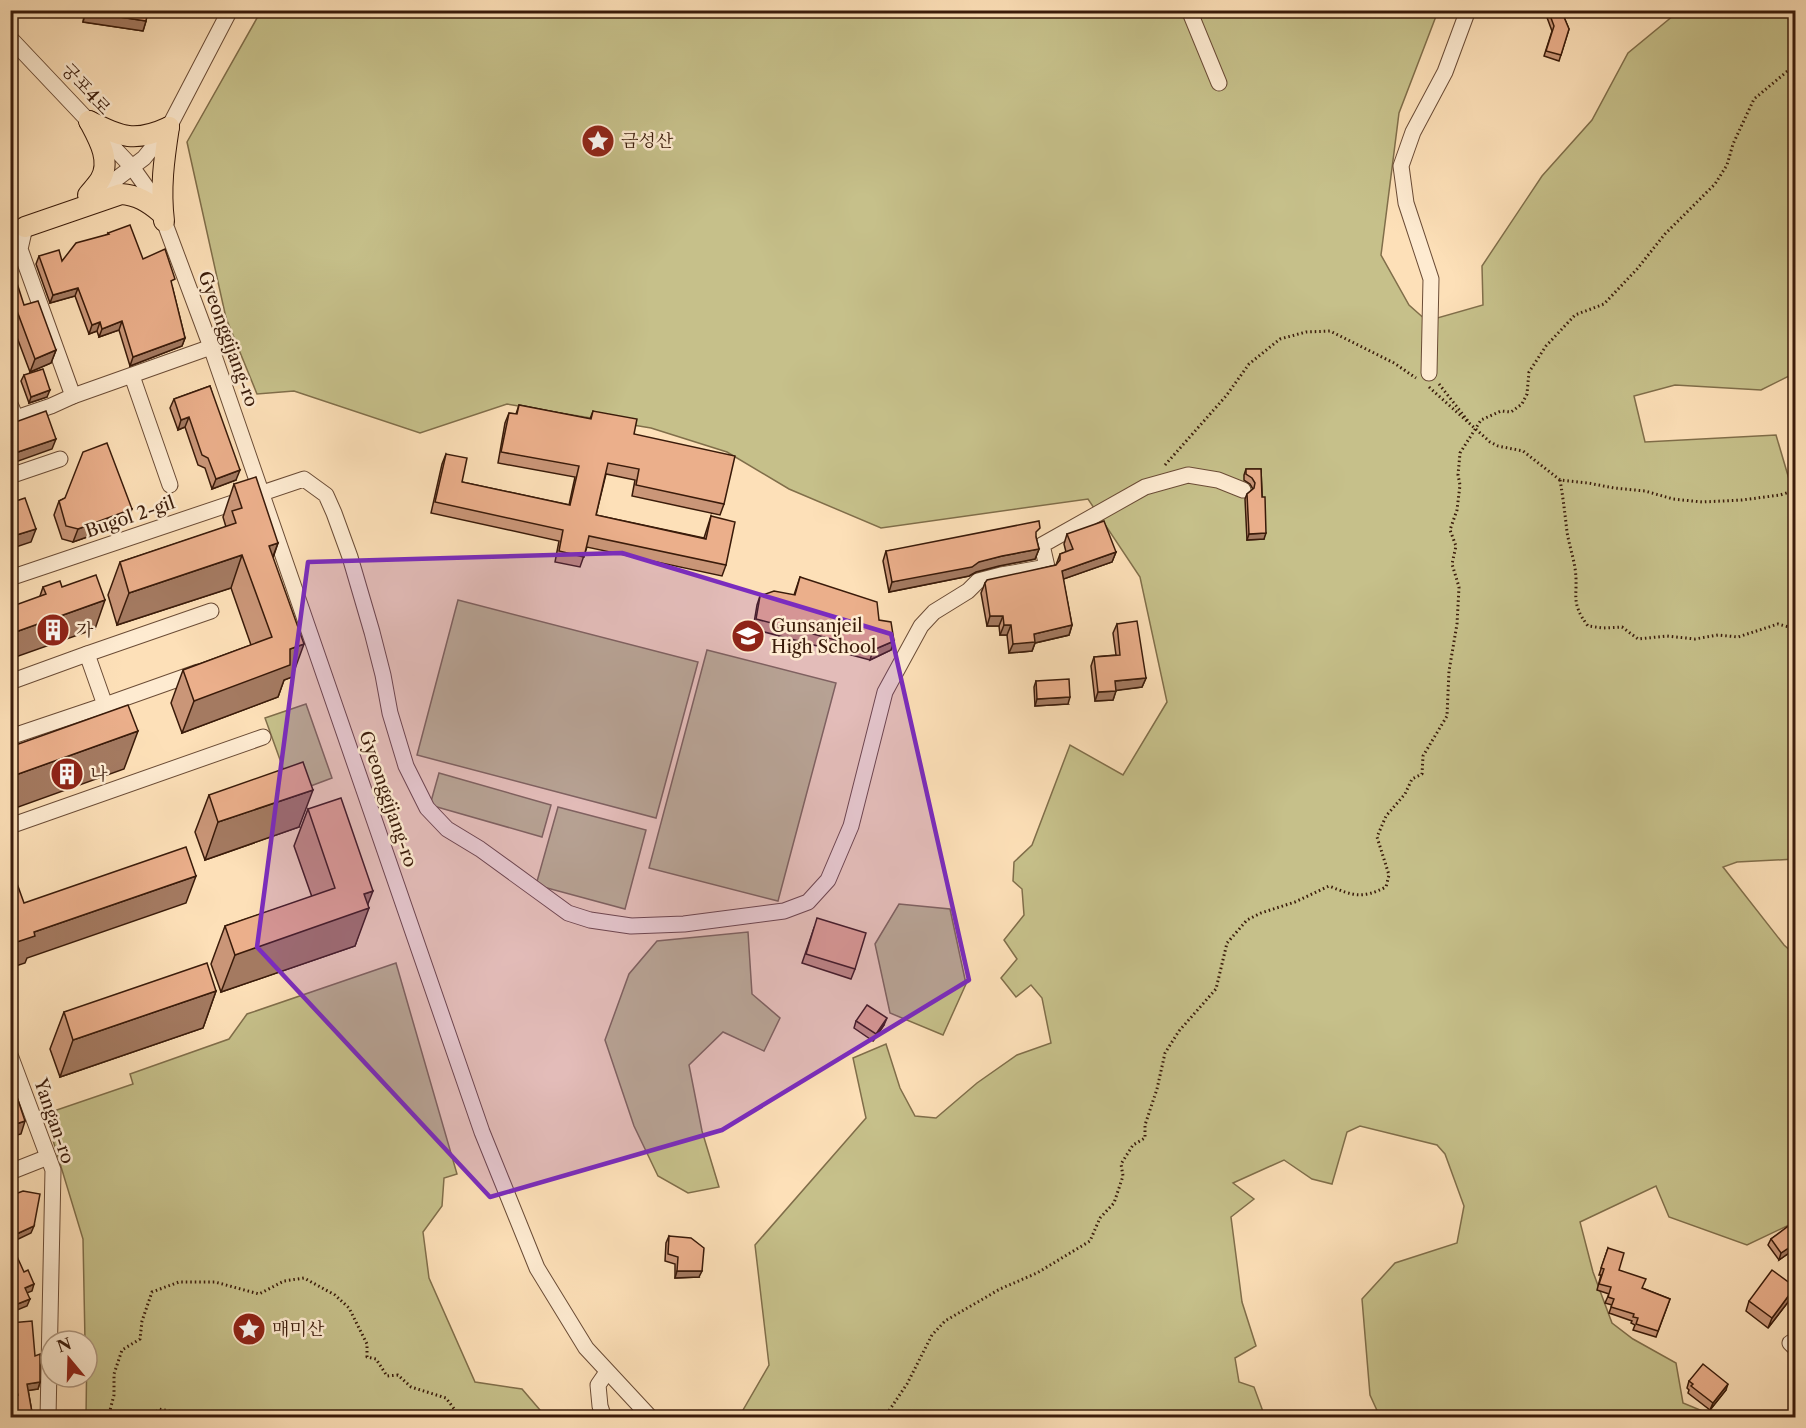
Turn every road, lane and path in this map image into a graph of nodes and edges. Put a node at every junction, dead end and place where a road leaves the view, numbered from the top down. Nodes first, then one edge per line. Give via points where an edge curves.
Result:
1 (230, 10) edge
2 (1189, 10) edge
3 (1468, 10) edge
4 (10, 38) edge
5 (1796, 64) edge
6 (1219, 83) dead end
7 (89, 121) junction
8 (169, 127) junction
9 (132, 167) junction
10 (88, 195) junction
11 (162, 217) junction
12 (18, 231) edge
13 (211, 347) junction
14 (132, 376) junction
15 (1426, 380) junction
16 (73, 396) junction
17 (10, 404) edge
18 (1475, 429) junction
19 (60, 459) dead end
20 (10, 476) edge
21 (1560, 480) junction
22 (170, 485) dead end
23 (1145, 487) junction
24 (1243, 490) dead end
25 (1796, 490) edge
26 (261, 492) junction
27 (10, 578) edge
28 (211, 611) dead end
29 (1796, 629) edge
30 (87, 654) junction
31 (213, 666) edge
32 (10, 682) edge
33 (105, 705) junction
34 (10, 737) edge
35 (263, 737) dead end
36 (10, 826) edge
37 (10, 1054) edge
38 (48, 1157) junction
39 (10, 1172) edge
40 (1796, 1340) edge
41 (1796, 1349) edge
42 (608, 1372) junction
43 (48, 1418) edge
44 (108, 1418) edge
45 (150, 1418) edge
46 (177, 1418) edge
47 (461, 1418) edge
48 (604, 1418) edge
49 (651, 1418) edge
50 (884, 1418) edge

1 - 8 street
2 - 6 street
3 - 15 street via 1445,72 1413,132 1401,166 1406,203 1431,279
4 - 7 street, 궁포4로
5 - 18 path via 1754,99 1727,165 1714,184 1604,304 1575,315 1546,345 1529,372 1522,404 1511,412 1490,415
7 - 8 main road via 118,135 151,135
7 - 9 street, 궁포4로
7 - 10 main road via 105,161 101,178
8 - 9 street
8 - 11 main road
9 - 10 street
9 - 11 street, Gyeonggijang-ro
10 - 12 street
11 - 12 main road via 147,201 121,194
11 - 13 street, Gyeonggijang-ro
12 - 16 street via 20,249
13 - 14 street
13 - 26 street, Gyeonggijang-ro
14 - 16 street
14 - 22 street
15 - 18 path
15 - 18 path
15 - 23 path via 1330,331 1280,339 1249,364 1226,396
16 - 17 street via 16,418
18 - 21 path via 1498,446 1523,451
18 - 50 path via 1460,453 1457,510 1450,530 1456,546 1452,564 1459,586 1447,717 1423,756 1422,774 1412,779 1386,816 1377,837 1389,875 1386,886 1370,895 1360,895 1329,886 1247,920 1227,943 1216,988 1165,1053 1144,1138 1133,1145 1121,1164 1124,1176 1114,1203 1100,1218 1090,1241 945,1321 932,1335
19 - 20 street
21 - 25 path via 1702,502 1742,500
21 - 29 path via 1578,613 1588,626 1622,627 1638,639 1738,637 1778,624
23 - 24 street via 1188,475 1218,480
23 - 26 street, Bugol 2-gil via 1042,545 1047,567 978,581 921,626 885,692 851,826 828,880 808,902 784,911 684,924 631,926 568,913 447,829 427,807 406,766 350,557 326,495 304,480
26 - 27 street, Bugol 2-gil
26 - 42 street, Gyeonggijang-ro via 482,1132 537,1268 586,1348
28 - 30 street
30 - 32 street
30 - 33 street
31 - 33 street
33 - 34 street
35 - 36 street
37 - 38 street, Yangan-ro
38 - 39 street
38 - 43 street, Yangan-ro via 52,1170
40 - 41 street via 1790,1343
42 - 48 street via 598,1385
42 - 49 street, Gyeonggijang-ro
44 - 47 path via 122,1350 140,1339 152,1292 179,1282 215,1282 259,1294 284,1281 304,1278 335,1295 349,1308 367,1344 368,1357 376,1359 387,1376 398,1375 411,1387 446,1398
45 - 46 path via 159,1409 168,1410

